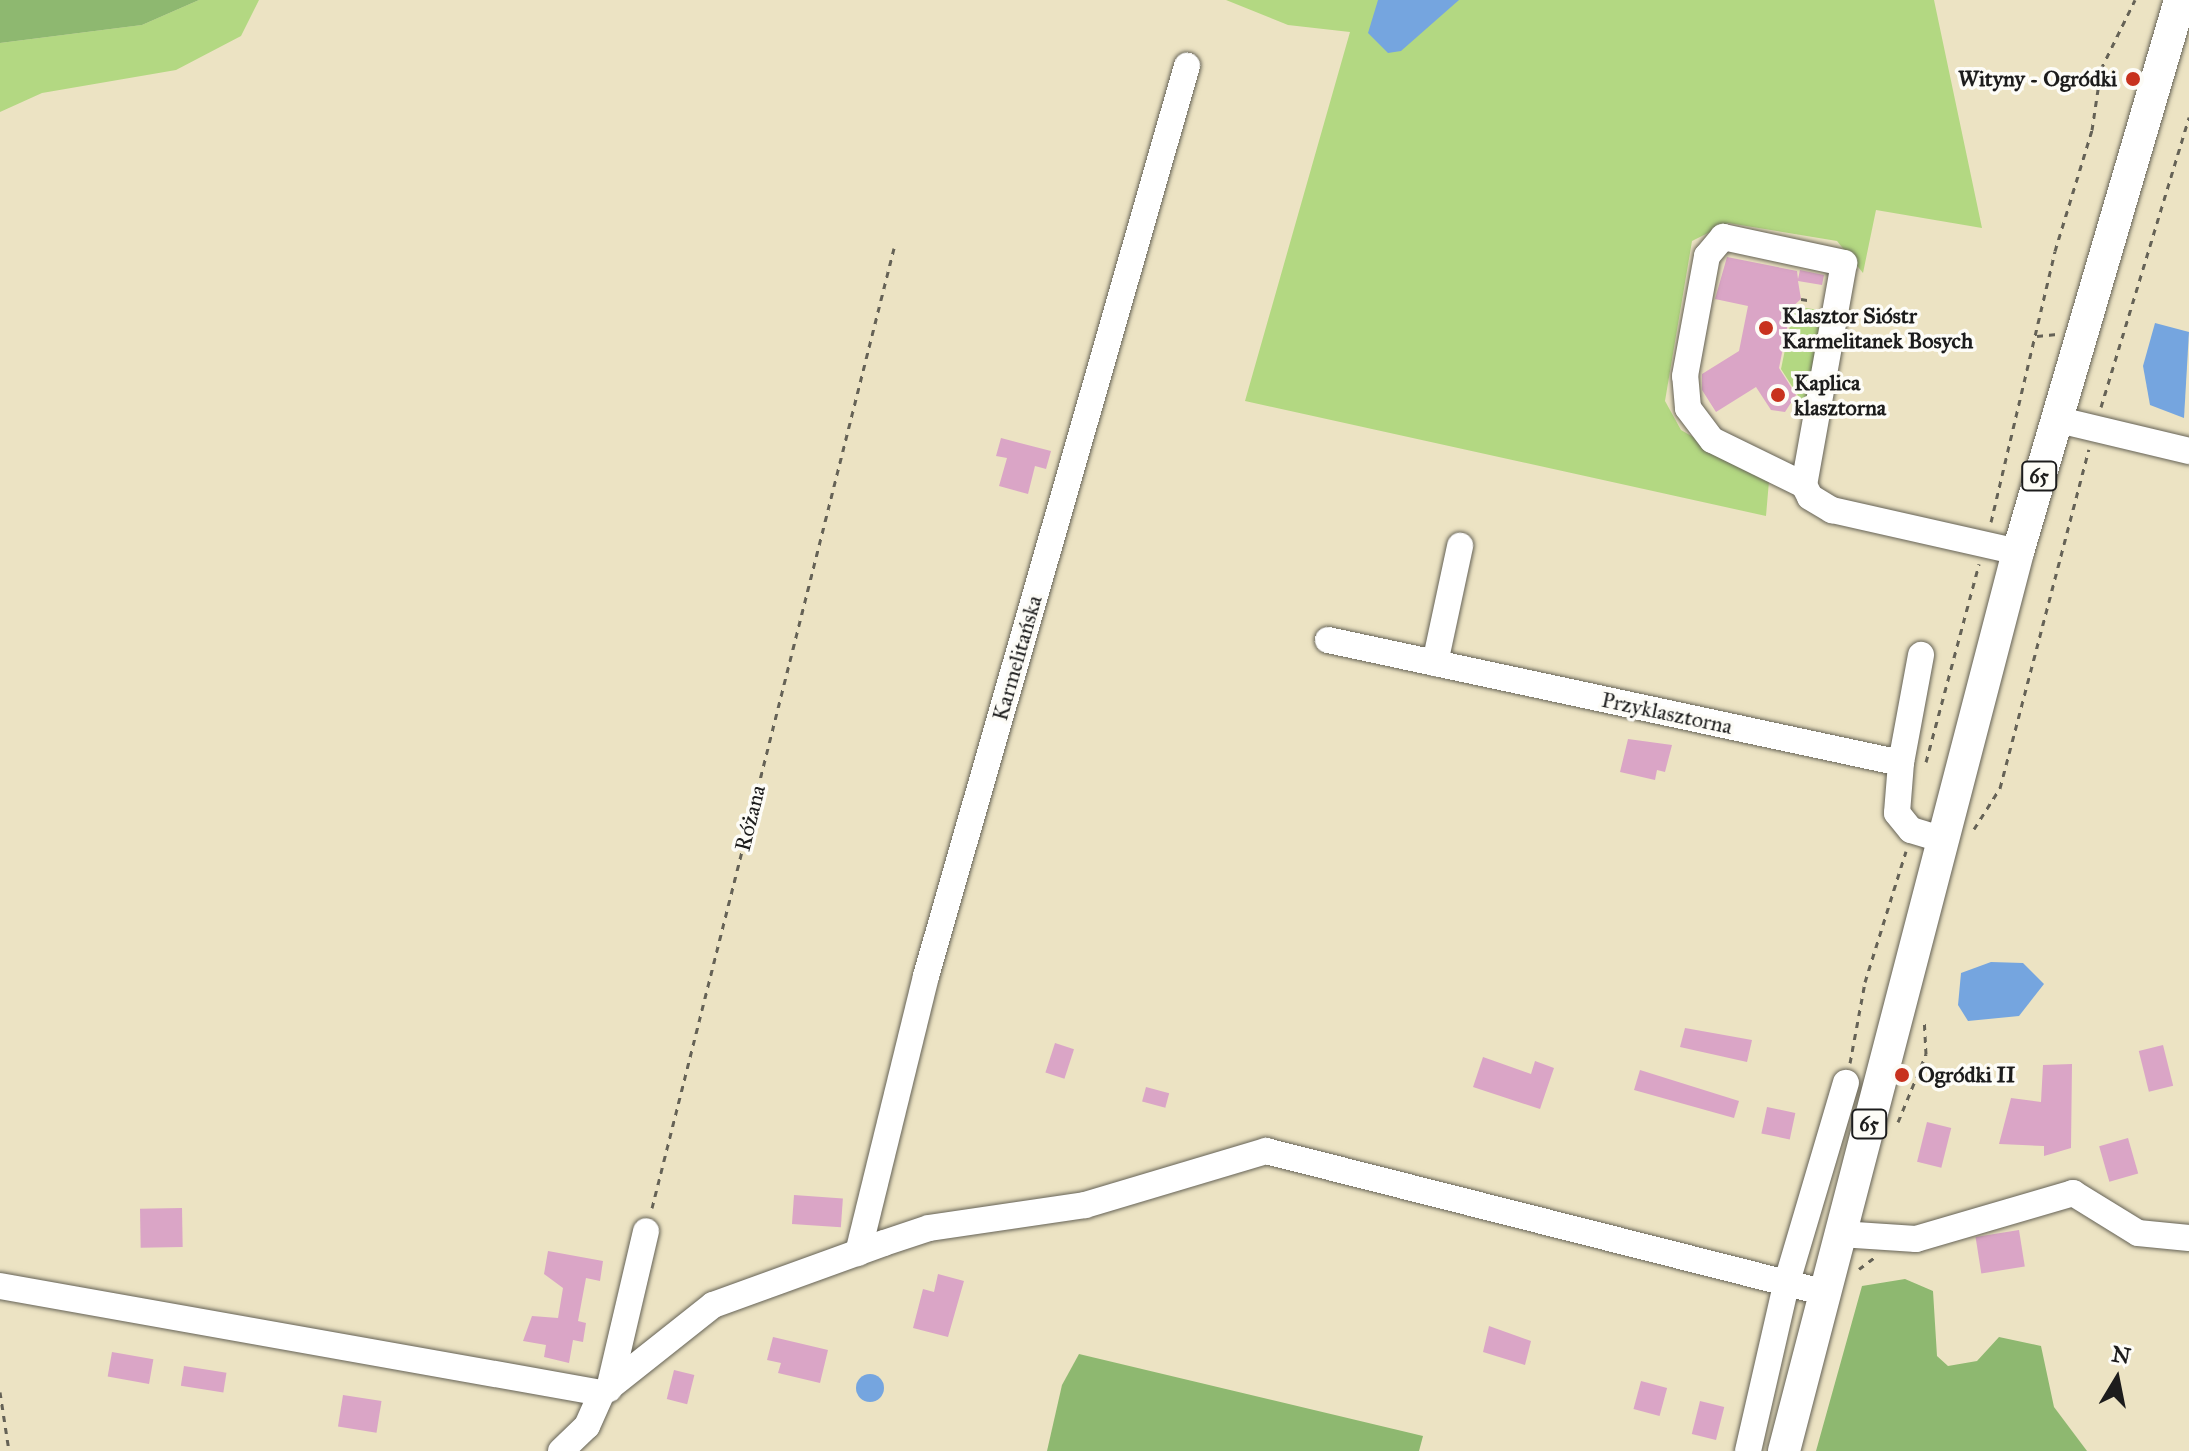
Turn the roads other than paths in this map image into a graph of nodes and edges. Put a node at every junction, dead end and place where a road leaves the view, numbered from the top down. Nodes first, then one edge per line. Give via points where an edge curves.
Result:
1 (2180, 0) edge
2 (1187, 66) dead end
3 (2055, 419) junction
4 (2189, 451) edge
5 (1804, 485) junction
6 (1460, 546) dead end
7 (2018, 552) junction
8 (1328, 640) dead end
9 (1921, 655) dead end
10 (1435, 663) junction
11 (1901, 763) junction
12 (1954, 840) junction
13 (1846, 1083) dead end
14 (646, 1231) road end
15 (1840, 1234) junction
16 (2189, 1238) edge
17 (858, 1253) junction
18 (1786, 1285) junction
19 (0, 1286) edge
20 (1826, 1293) junction
21 (605, 1391) junction
22 (561, 1451) edge
23 (1748, 1451) edge
24 (1784, 1451) edge

1 - 3 main road, 65
2 - 17 street, Karmelitańska via 930,961
3 - 4 street
3 - 7 main road, 65
5 - 5 street via 1844,263 1723,237 1707,256 1685,376 1688,408 1712,440
5 - 7 street via 1832,510
6 - 10 street
7 - 12 main road, 65
8 - 10 street, Przyklasztorna
9 - 11 street
10 - 11 street, Przyklasztorna
11 - 12 street via 1897,813 1911,830
12 - 15 main road, 65
13 - 18 street
14 - 21 street
15 - 16 street via 1916,1239 2073,1193 2138,1233
15 - 20 main road, 65
17 - 18 street via 929,1228 1085,1205 1266,1151
17 - 21 street via 713,1305
18 - 20 street
18 - 23 street
19 - 21 street
20 - 24 main road, 65
21 - 22 street via 587,1426

